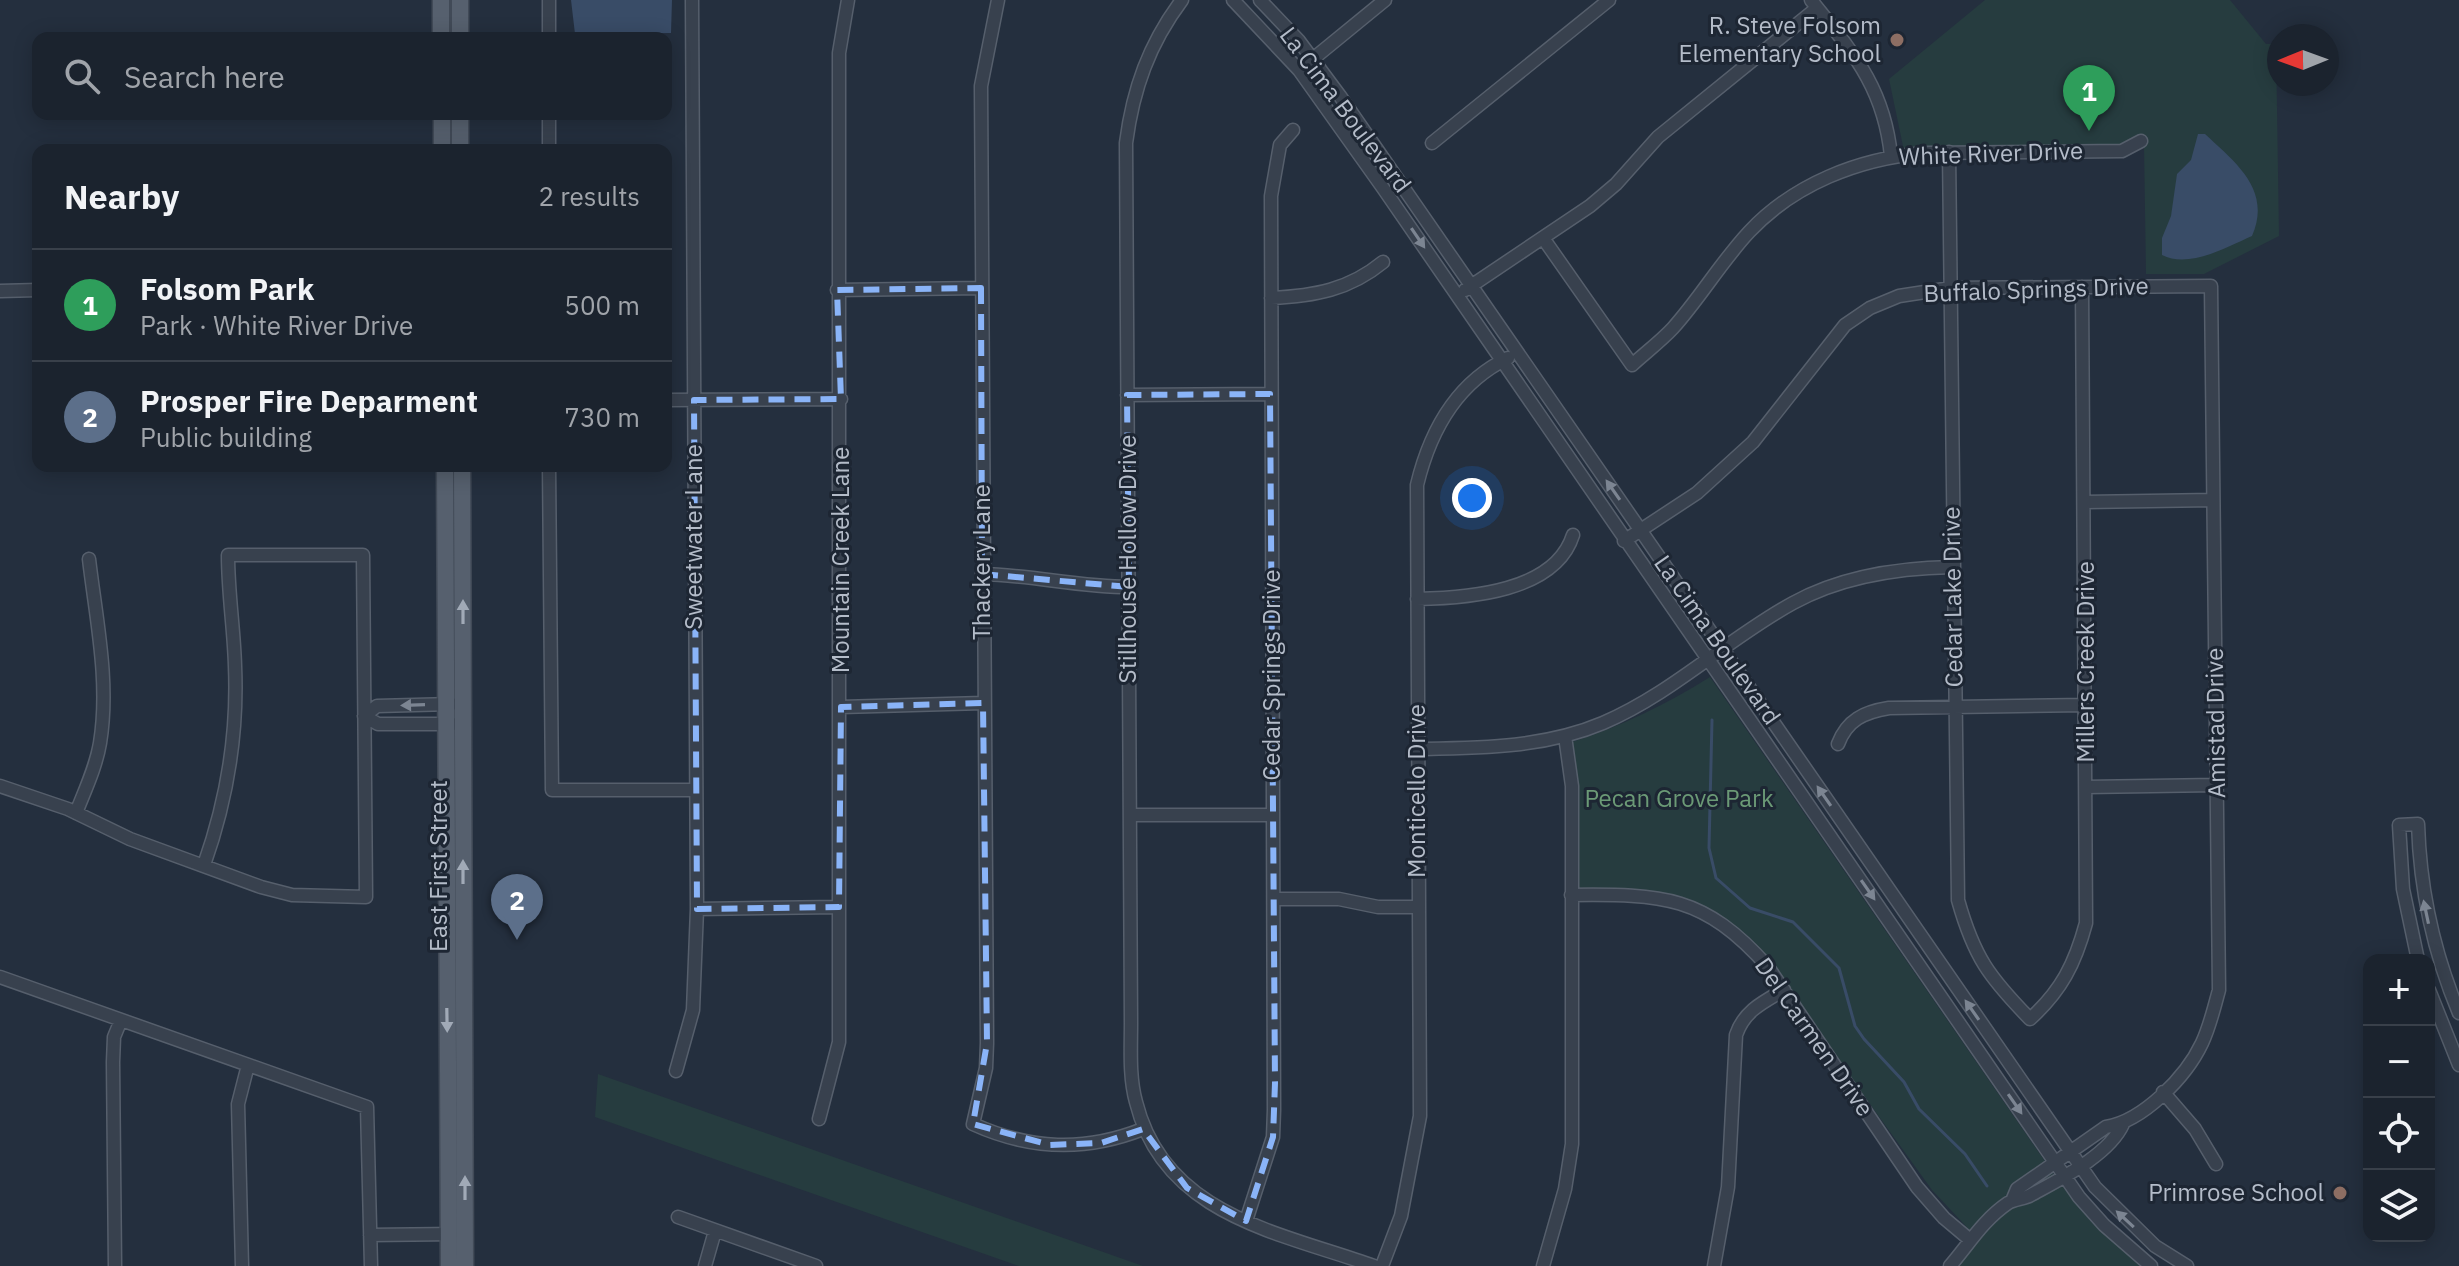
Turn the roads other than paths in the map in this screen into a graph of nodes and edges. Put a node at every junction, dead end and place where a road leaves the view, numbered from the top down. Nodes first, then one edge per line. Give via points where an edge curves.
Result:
1 (441, 0) edge
2 (460, 0) edge
3 (549, 0) edge
4 (692, 0) edge
5 (848, 0) edge
6 (998, 0) edge
7 (1182, 0) edge
8 (1233, 0) edge
9 (1260, 0) edge
10 (1385, 0) edge
11 (1609, 0) edge
12 (1814, 4) edge
13 (441, 32) edge
14 (460, 32) edge
15 (549, 32) edge
16 (1312, 59) junction
17 (1299, 70) junction
18 (442, 120) edge
19 (460, 120) edge
20 (549, 120) edge
21 (1293, 130) dead end
22 (2141, 141) dead end
23 (1432, 143) dead end
24 (442, 144) edge
25 (460, 144) edge
26 (549, 144) edge
27 (1949, 152) junction
28 (1891, 156) junction
29 (1543, 238) junction
30 (1383, 262) dead end
31 (1472, 286) junction
32 (2211, 286) joint
33 (2082, 287) junction
34 (981, 288) junction
35 (1951, 288) junction
36 (32, 290) edge
37 (837, 290) junction
38 (0, 291) edge
39 (1457, 296) junction
40 (1271, 298) junction
41 (1518, 353) junction
42 (1502, 361) junction
43 (1270, 394) junction
44 (1127, 395) junction
45 (841, 399) junction
46 (672, 400) edge
47 (694, 400) junction
48 (445, 472) edge
49 (462, 472) edge
50 (549, 472) edge
51 (2213, 500) junction
52 (2085, 502) junction
53 (1641, 530) junction
54 (1573, 535) dead end
55 (1624, 541) junction
56 (89, 559) dead end
57 (1952, 567) junction
58 (982, 574) junction
59 (1129, 587) junction
60 (1417, 599) junction
61 (1723, 649) junction
62 (1709, 661) junction
63 (983, 703) junction
64 (464, 704) junction
65 (445, 705) junction
66 (2085, 705) junction
67 (1954, 706) junction
68 (841, 707) junction
69 (364, 716) junction
70 (445, 724) junction
71 (464, 724) junction
72 (1565, 736) junction
73 (1838, 744) dead end
74 (1417, 749) junction
75 (2216, 785) junction
76 (0, 787) edge
77 (2086, 787) junction
78 (695, 790) junction
79 (76, 813) junction
80 (1130, 815) junction
81 (1272, 815) junction
82 (204, 865) junction
83 (1571, 895) junction
84 (1275, 899) junction
85 (454, 902) junction
86 (839, 907) junction
87 (1418, 907) junction
88 (697, 909) junction
89 (2417, 954) edge
90 (0, 977) edge
91 (1784, 990) junction
92 (2435, 1005) edge
93 (2459, 1013) edge
94 (2030, 1019) joint
95 (121, 1020) junction
96 (248, 1065) junction
97 (2459, 1065) edge
98 (676, 1071) dead end
99 (2163, 1092) junction
100 (819, 1119) dead end
101 (2123, 1124) junction
102 (1143, 1129) junction
103 (2070, 1152) junction
104 (2055, 1162) junction
105 (2079, 1164) junction
106 (2216, 1164) dead end
107 (2063, 1174) junction
108 (2012, 1201) junction
109 (678, 1217) dead end
110 (1246, 1221) junction
111 (715, 1231) junction
112 (457, 1234) junction
113 (370, 1235) junction
114 (1969, 1239) junction
115 (2172, 1262) edge
116 (115, 1266) edge
117 (242, 1266) edge
118 (371, 1266) edge
119 (449, 1266) edge
120 (465, 1266) edge
121 (705, 1266) edge
122 (816, 1266) edge
123 (1374, 1266) edge
124 (1382, 1266) edge
125 (1543, 1266) edge
126 (1714, 1266) edge
127 (1950, 1266) edge
128 (2151, 1266) edge
129 (2187, 1266) edge

1 - 13 main road
2 - 14 main road
3 - 15 street
4 - 47 street, Sweetwater Lane
5 - 37 street, Mountain Creek Lane via 839,53
6 - 34 street, Thackery Lane via 981,86
7 - 44 street, Stillhouse Hollow Drive via 1145,62 1131,103 1126,143
8 - 17 street, La Cima Boulevard
9 - 16 street, La Cima Boulevard
10 - 16 street
11 - 23 street
12 - 28 street via 1857,57 1877,93
12 - 29 street via 1658,137 1616,184
16 - 17 street
16 - 31 street, La Cima Boulevard
17 -> 39 street, La Cima Boulevard
18 - 24 main road
19 - 25 main road
20 - 26 street
21 - 40 street, Cedar Springs Drive via 1280,145 1273,173
22 - 27 street, White River Drive via 2122,151
27 - 28 street, White River Drive
27 - 35 street, Cedar Lake Drive
28 - 29 street, White River Drive via 1852,166 1773,210 1730,254 1671,330 1632,365
29 - 31 street
30 - 40 street via 1348,286
31 - 39 street
31 - 41 street, La Cima Boulevard
32 - 33 street, Buffalo Springs Drive
32 - 51 street, Amistad Drive
33 - 35 street, Buffalo Springs Drive
33 - 52 street, Millers Creek Drive
34 - 37 street
34 - 58 street, Thackery Lane
35 - 53 street, Buffalo Springs Drive via 1899,296 1845,325 1753,442 1697,493
35 - 57 street, Cedar Lake Drive
36 - 38 street
37 - 45 street, Mountain Creek Lane
39 - 42 street, La Cima Boulevard
40 - 43 street, Cedar Springs Drive
41 - 42 street, Monticello Drive
53 -> 41 street, La Cima Boulevard
42 - 55 street, La Cima Boulevard
42 - 60 street, Monticello Drive via 1458,395 1423,462 1417,485
43 - 44 street
43 - 81 street, Cedar Springs Drive
44 - 59 street, Stillhouse Hollow Drive
45 - 47 street
45 - 68 street, Mountain Creek Lane
46 - 47 street
47 - 78 street, Sweetwater Lane
48 - 65 main road, East First Street
64 -> 49 main road, East First Street
50 - 78 street via 552,790
51 - 52 street
51 - 75 street, Amistad Drive
52 - 66 street, Millers Creek Drive
53 - 55 street, Buffalo Springs Drive
53 - 61 street, La Cima Boulevard
54 - 60 street via 1567,553 1520,582 1471,597
55 - 62 street, La Cima Boulevard
56 - 79 street via 103,715 100,745
57 - 61 street via 1878,573 1833,585 1794,603
57 - 67 street, Cedar Lake Drive
58 - 59 street
58 - 63 street, Thackery Lane
59 - 80 street, Stillhouse Hollow Drive
60 - 74 street, Monticello Drive
61 - 62 street
103 -> 61 street, La Cima Boulevard
62 - 72 street via 1630,710
62 -> 104 street, La Cima Boulevard
63 - 68 street
63 - 102 street, Thackery Lane via 987,1043 973,1124 1019,1142 1050,1145 1101,1143
64 - 65 street
64 - 71 main road, East First Street
65 -> 69 street via 377,706
65 - 70 main road, East First Street
66 - 67 street
66 - 77 street, Millers Creek Drive
67 - 73 street via 1872,710 1844,727
67 - 94 street, Cedar Lake Drive via 1958,900 1974,950 1992,981
68 - 86 street, Mountain Creek Lane
69 - 70 street via 378,724
69 - 82 street via 366,897 292,895
69 - 82 street via 363,555 228,555 234,736 229,779
70 - 71 street
70 - 85 main road, East First Street
85 -> 71 main road, East First Street
72 - 74 street via 1505,746
72 - 83 street via 1572,786
74 - 87 street, Monticello Drive
75 - 77 street
75 - 99 street, Amistad Drive via 2219,990 2201,1047
76 - 79 street
77 - 94 street, Millers Creek Drive via 2086,923 2068,977
78 - 88 street, Sweetwater Lane
79 - 82 street
80 - 81 street
80 - 102 street, Stillhouse Hollow Drive via 1132,1071
81 - 84 street, Cedar Springs Drive
83 - 91 street, Del Carmen Drive via 1634,895 1699,910 1743,939
83 - 125 street via 1572,1144
84 - 87 street
84 - 110 street, Cedar Springs Drive via 1273,1137
85 - 112 main road, East First Street
86 - 88 street
86 - 100 street, Mountain Creek Lane via 839,1042
87 - 124 street, Monticello Drive via 1420,1116 1401,1216
88 - 98 street, Sweetwater Lane via 693,1010
93 -> 89 street via 2432,937 2418,824 2399,825 2403,889
90 - 95 street
91 - 114 street, Del Carmen Drive via 1917,1187
91 - 126 street via 1753,1009 1736,1035 1728,1187
92 - 97 street
95 - 96 street
95 - 116 street via 113,1062
96 - 113 street via 367,1107
96 - 117 street via 238,1104
99 - 101 street, Amistad Drive
99 - 106 street
101 - 103 street, Amistad Drive via 2106,1127
101 - 105 street, Amistad Drive
102 - 110 street via 1167,1168 1187,1188 1215,1209
103 - 104 street, Amistad Drive
103 - 105 street, La Cima Boulevard
104 - 107 street, La Cima Boulevard
104 - 108 street, Amistad Drive via 2017,1189
105 - 107 street, Amistad Drive
115 -> 105 street, La Cima Boulevard via 2121,1216
107 - 108 street, Amistad Drive
107 - 128 street, La Cima Boulevard via 2104,1225
108 - 114 street, Amistad Drive
109 - 111 street
110 - 123 street
111 - 121 street
111 - 122 street
112 - 113 street
112 - 119 main road, East First Street
112 - 120 main road, East First Street
113 - 118 street
114 - 127 street, Amistad Drive
115 - 129 street, La Cima Boulevard

